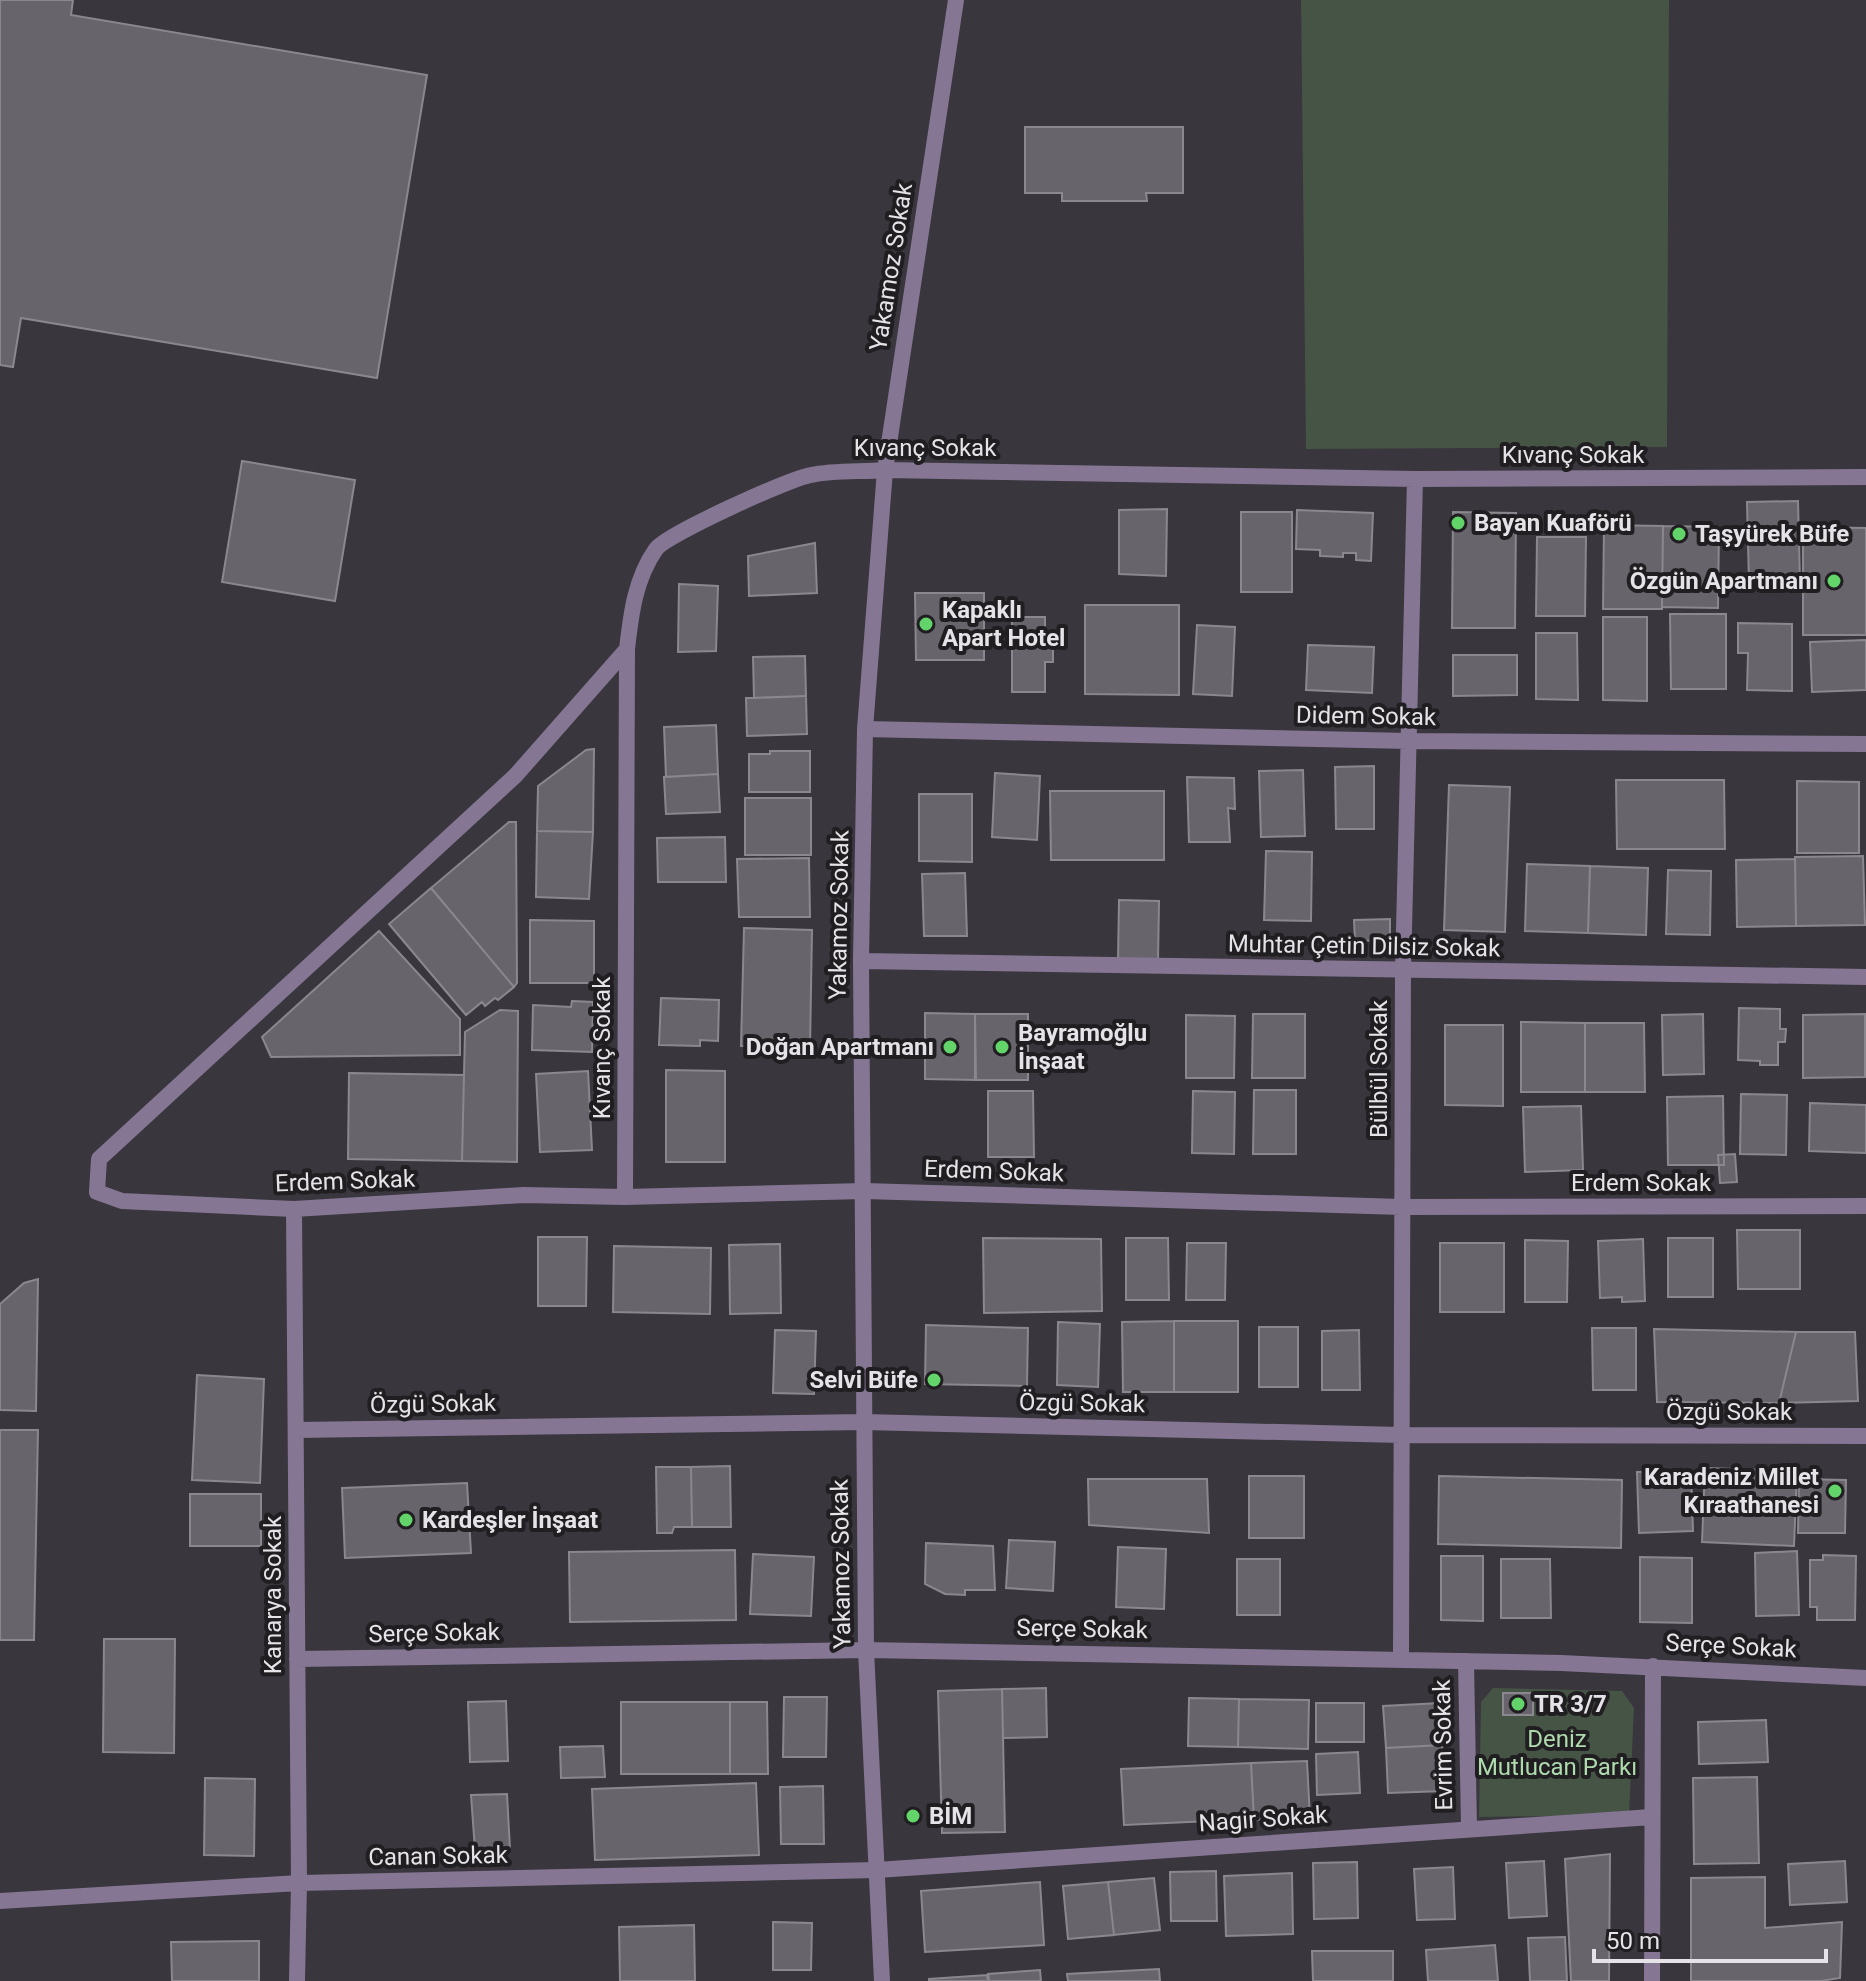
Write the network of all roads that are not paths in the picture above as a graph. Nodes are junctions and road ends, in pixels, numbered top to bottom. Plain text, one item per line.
1 (956, 0) edge
2 (885, 470) junction
3 (1866, 477) edge
4 (1415, 479) junction
5 (627, 649) junction
6 (865, 729) junction
7 (1409, 741) junction
8 (1866, 744) edge
9 (861, 961) junction
10 (1403, 971) junction
11 (1866, 977) edge
12 (864, 1191) junction
13 (625, 1197) junction
14 (1866, 1206) edge
15 (1402, 1207) junction
16 (294, 1209) junction
17 (863, 1422) junction
18 (296, 1430) junction
19 (1401, 1435) junction
20 (1866, 1436) edge
21 (866, 1650) junction
22 (297, 1659) junction
23 (1401, 1659) junction
24 (1466, 1661) junction
25 (1653, 1666) junction
26 (1866, 1678) edge
27 (1652, 1817) junction
28 (1469, 1828) junction
29 (877, 1870) junction
30 (299, 1883) junction
31 (0, 1901) edge
32 (297, 1981) edge
33 (882, 1981) edge
34 (1652, 1981) edge

1 - 2 street, Yakamoz Sokak
2 - 4 street, Kıvanç Sokak
2 - 5 street, Kıvanç Sokak
2 - 6 street, Yakamoz Sokak
3 - 4 street, Kıvanç Sokak
4 - 7 street, Bülbül Sokak
5 - 13 street, Kıvanç Sokak
5 - 16 street, Erdem Sokak
6 - 7 street, Didem Sokak
6 - 9 street, Yakamoz Sokak
7 - 8 street, Didem Sokak
7 - 10 street, Bülbül Sokak
9 - 10 street, Muhtar Çetin Dilsiz Sokak
9 - 12 street, Yakamoz Sokak
10 - 11 street, Muhtar Çetin Dilsiz Sokak
10 - 15 street, Bülbül Sokak
12 - 13 street, Erdem Sokak
12 - 15 street, Erdem Sokak
12 - 17 street, Yakamoz Sokak
13 - 16 street, Erdem Sokak
14 - 15 street, Erdem Sokak
15 - 19 street, Bülbül Sokak
16 - 18 street, Kanarya Sokak
17 - 18 street, Özgü Sokak
17 - 19 street, Özgü Sokak
17 - 21 street, Yakamoz Sokak
18 - 22 street, Kanarya Sokak
19 - 20 street, Özgü Sokak
19 - 23 street, Bülbül Sokak
21 - 22 street, Serçe Sokak
21 - 23 street, Serçe Sokak
21 - 29 street, Yakamoz Sokak
22 - 30 street, Kanarya Sokak
23 - 24 street, Serçe Sokak
24 - 25 street, Serçe Sokak
24 - 28 street, Evrim Sokak
25 - 26 street, Serçe Sokak
25 - 27 street
27 - 28 street, Nagir Sokak
27 - 34 street
28 - 29 street, Nagir Sokak
29 - 30 street, Canan Sokak
29 - 33 street, Yakamoz Sokak
30 - 31 street, Canan Sokak
30 - 32 street, Kanarya Sokak

